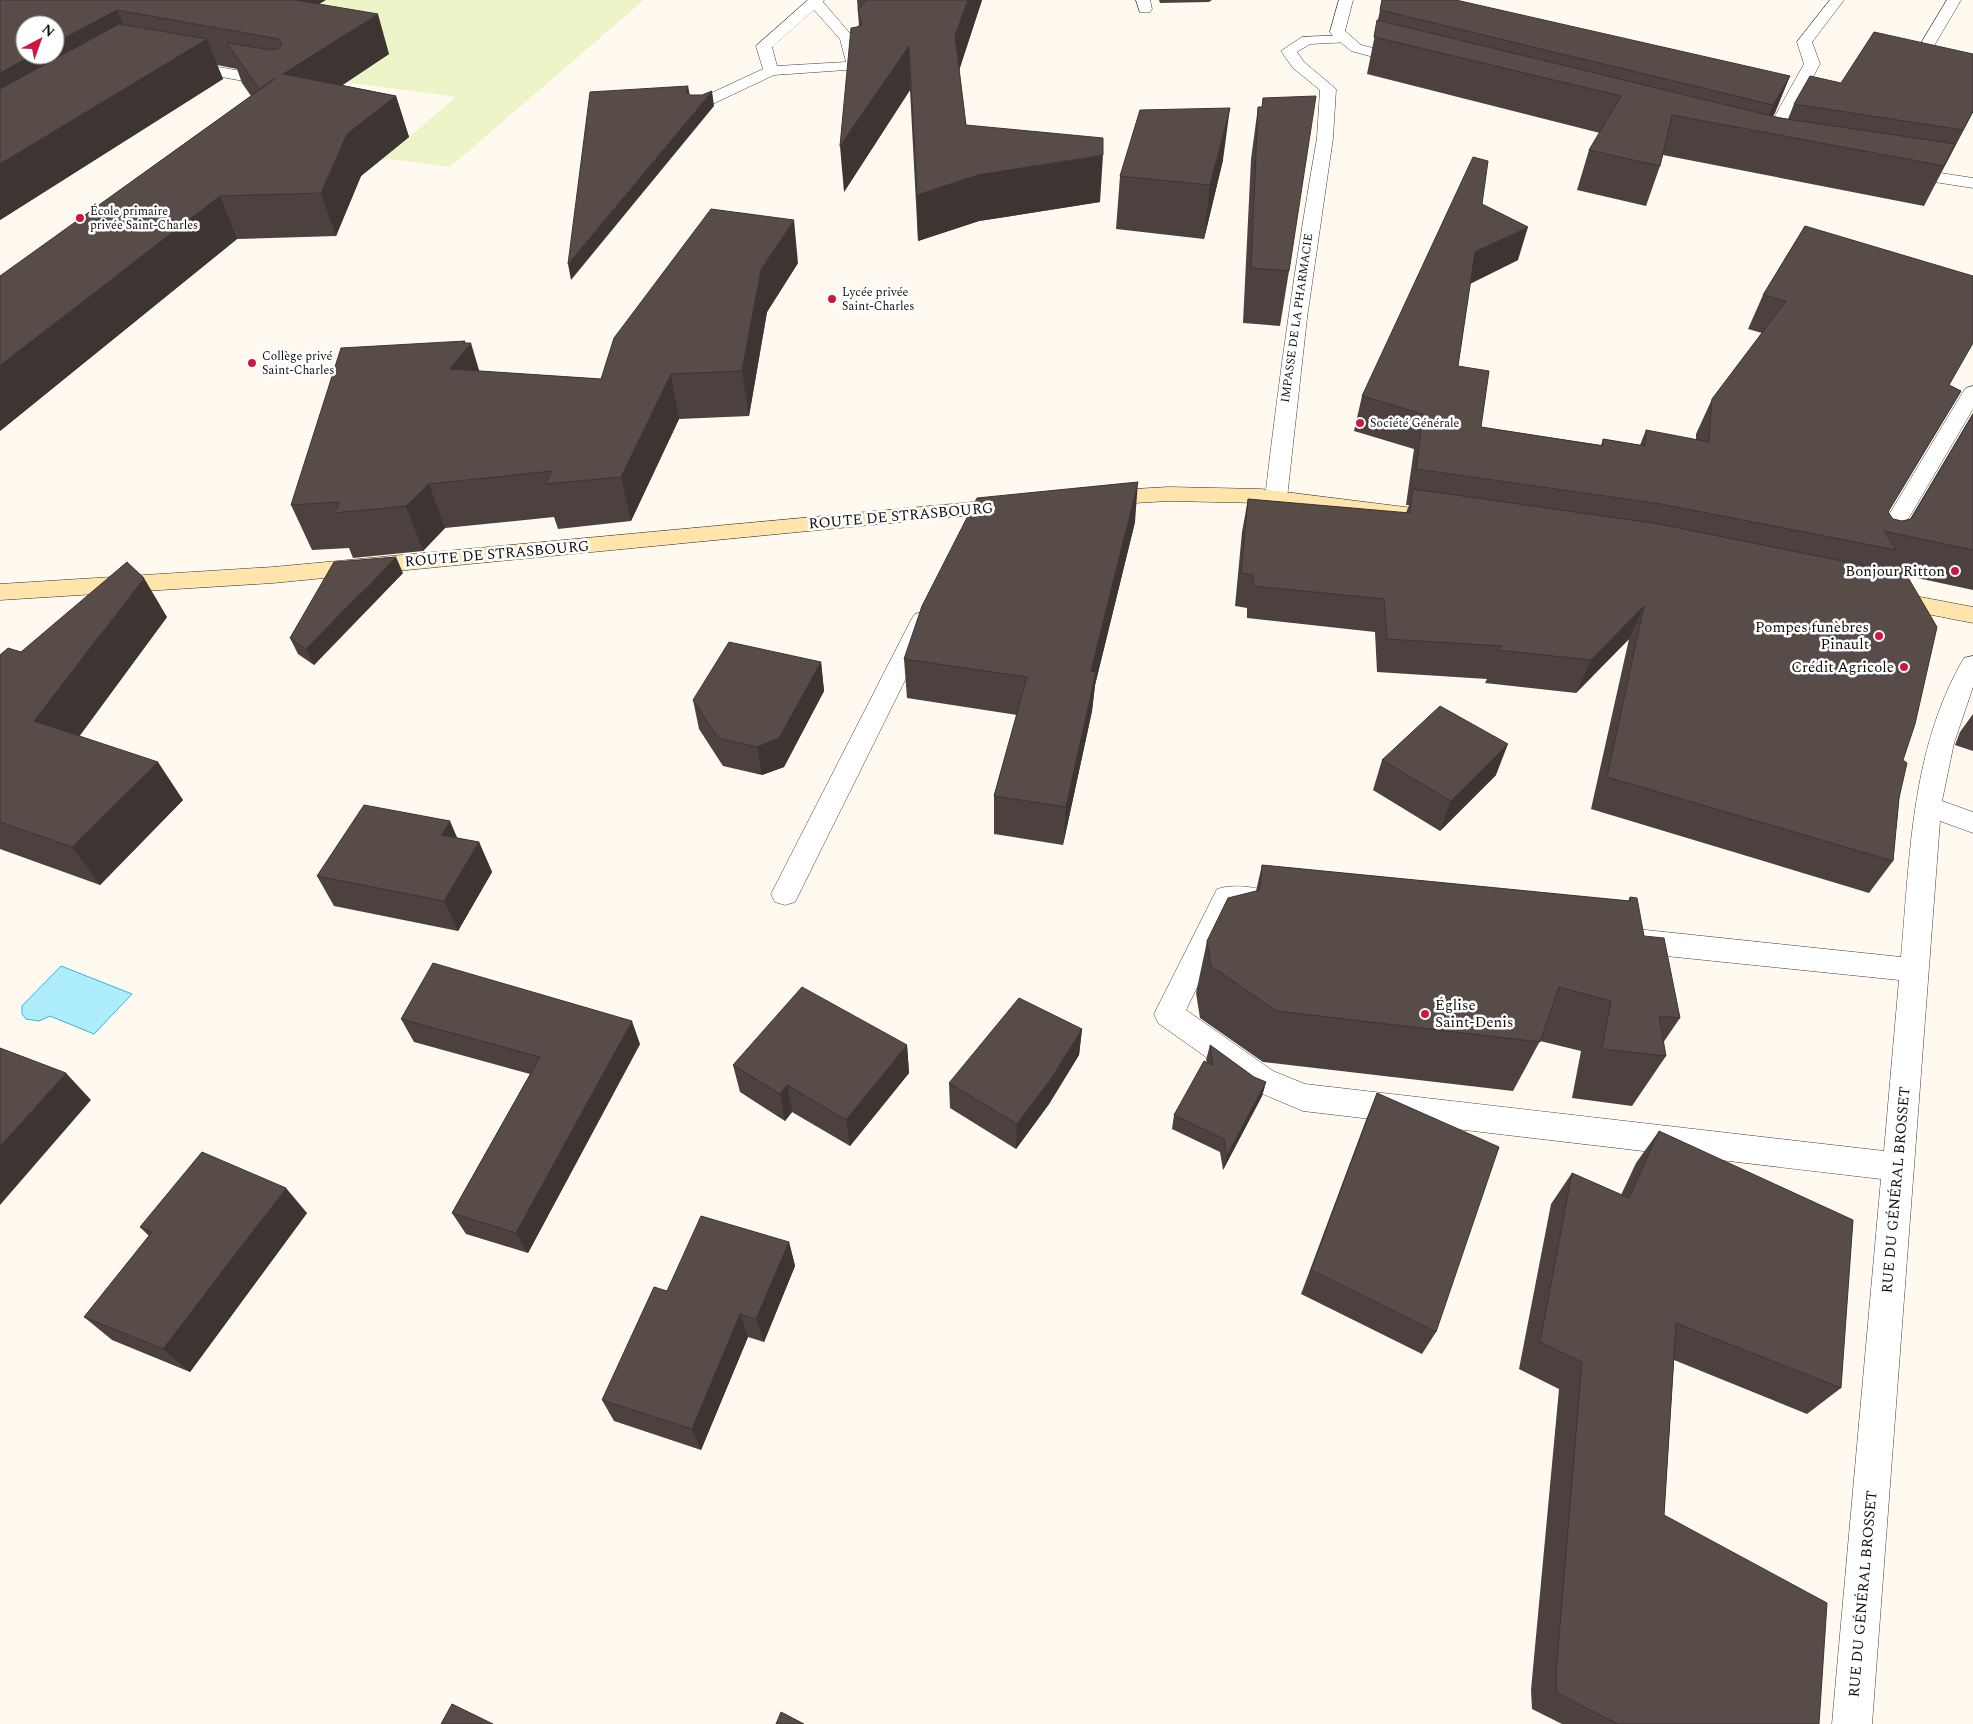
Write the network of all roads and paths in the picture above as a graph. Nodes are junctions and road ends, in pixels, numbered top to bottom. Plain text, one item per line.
1 (1346, 0) edge
2 (1837, 0) edge
3 (1954, 0) edge
4 (816, 1) edge
5 (1345, 39) junction
6 (1919, 60) edge
7 (173, 64) edge
8 (1423, 65) edge
9 (771, 71) junction
10 (287, 84) edge
11 (698, 105) edge
12 (1745, 146) edge
13 (1764, 150) junction
14 (1783, 153) edge
15 (1888, 170) edge
16 (1973, 183) edge
17 (1973, 392) edge
18 (1276, 498) junction
19 (1083, 499) edge
20 (1026, 504) edge
21 (978, 509) junction
22 (1431, 517) edge
23 (965, 535) edge
24 (1880, 548) edge
25 (0, 592) edge
26 (1865, 594) edge
27 (934, 596) edge
28 (1973, 615) edge
29 (1973, 664) edge
30 (1928, 806) junction
31 (1973, 823) edge
32 (786, 894) dead end
33 (1296, 904) edge
34 (1600, 937) edge
35 (1914, 970) junction
36 (1898, 1167) junction
37 (1852, 1724) edge

1 - 5 street
2 - 13 street
3 - 6 street
4 - 9 street
4 - 9 street
5 - 8 street
5 - 18 street, IMPASSE DE LA PHARMACIE
7 - 10 street
9 - 11 street
12 - 13 street
13 - 14 street
15 - 16 street
17 - 24 street
18 - 19 main road
18 - 22 main road
20 - 21 main road, ROUTE DE STRASBOURG
21 - 23 street
21 - 25 main road, ROUTE DE STRASBOURG
26 - 28 main road
27 - 32 street
29 - 30 street, RUE DU GÉNÉRAL BROSSET
30 - 31 street
30 - 35 street, RUE DU GÉNÉRAL BROSSET
33 - 36 street
34 - 35 street
35 - 36 street, RUE DU GÉNÉRAL BROSSET
36 - 37 street, RUE DU GÉNÉRAL BROSSET

